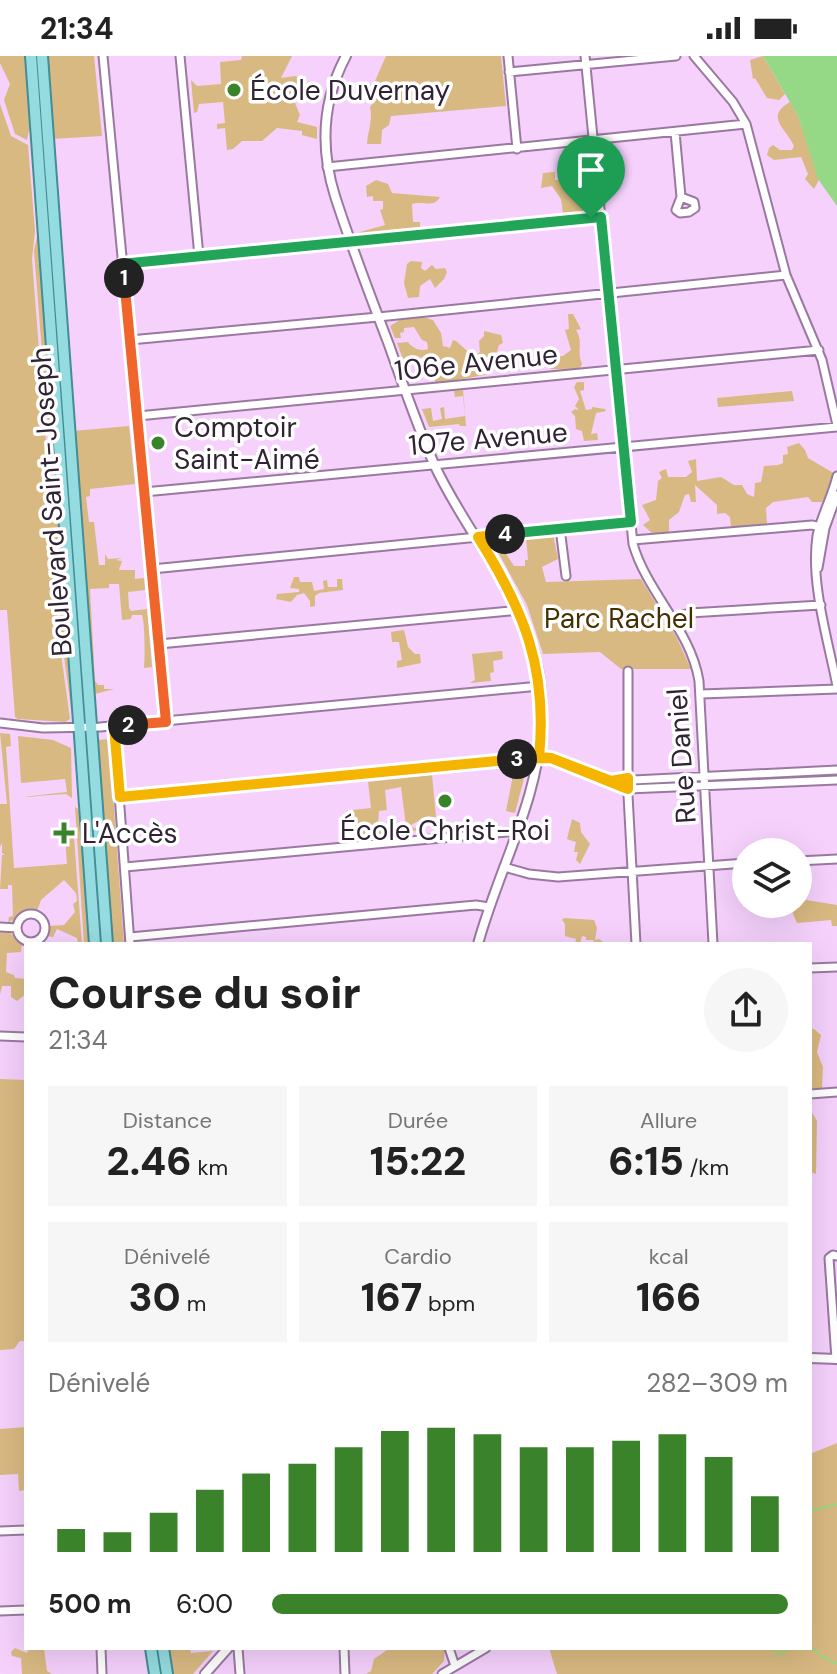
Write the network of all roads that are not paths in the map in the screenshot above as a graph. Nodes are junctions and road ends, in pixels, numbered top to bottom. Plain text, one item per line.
1 (31, 56) edge
2 (42, 56) edge
3 (103, 56) edge
4 (180, 56) edge
5 (346, 56) edge
6 (508, 56) edge
7 (676, 56) edge
8 (694, 56) edge
9 (585, 60) edge
10 (509, 72) junction
11 (746, 124) junction
12 (675, 132) junction
13 (593, 141) junction
14 (517, 149) junction
15 (327, 167) junction
16 (681, 197) dead end
17 (601, 217) junction
18 (351, 242) junction
19 (199, 256) junction
20 (123, 264) junction
21 (786, 275) junction
22 (608, 294) junction
23 (378, 317) junction
24 (130, 340) junction
25 (819, 350) junction
26 (615, 371) junction
27 (406, 391) junction
28 (138, 416) junction
29 (837, 426) edge
30 (623, 447) junction
31 (435, 465) junction
32 (837, 476) edge
33 (144, 492) junction
34 (837, 495) edge
35 (631, 522) junction
36 (822, 527) junction
37 (560, 528) junction
38 (478, 537) junction
39 (633, 540) junction
40 (152, 569) junction
41 (566, 576) dead end
42 (821, 605) junction
43 (520, 610) junction
44 (671, 618) junction
45 (159, 644) junction
46 (628, 671) dead end
47 (540, 686) junction
48 (837, 687) edge
49 (701, 694) junction
50 (166, 722) junction
51 (0, 723) edge
52 (114, 726) junction
53 (85, 728) junction
54 (539, 757) junction
55 (837, 770) edge
56 (705, 775) junction
57 (628, 778) junction
58 (837, 780) edge
59 (611, 781) junction
60 (706, 786) junction
61 (628, 789) junction
62 (120, 797) junction
63 (519, 831) junction
64 (837, 859) edge
65 (812, 860) edge
66 (732, 864) edge
67 (710, 865) junction
68 (125, 867) junction
69 (504, 867) junction
70 (632, 871) junction
71 (489, 907) junction
72 (0, 927) edge
73 (17, 928) dead end
74 (130, 941) edge
75 (95, 942) edge
76 (107, 942) edge
77 (479, 942) edge
78 (636, 942) edge
79 (713, 942) edge
80 (837, 967) edge
81 (812, 968) edge
82 (0, 1036) edge
83 (24, 1037) edge
84 (837, 1092) edge
85 (812, 1094) edge
86 (837, 1256) edge
87 (812, 1358) edge
88 (836, 1359) edge
89 (24, 1530) edge
90 (0, 1531) edge
91 (24, 1610) edge
92 (0, 1611) edge
93 (101, 1650) edge
94 (151, 1650) edge
95 (163, 1650) edge
96 (226, 1650) edge
97 (238, 1650) edge
98 (344, 1650) edge
99 (449, 1650) edge
100 (483, 1650) edge
101 (455, 1666) junction
102 (102, 1674) edge
103 (155, 1674) edge
104 (167, 1674) edge
105 (205, 1674) edge
106 (240, 1674) edge
107 (345, 1674) edge
108 (442, 1674) edge

1 - 53 main road, Boulevard Saint-Joseph
2 - 53 main road, Boulevard Saint-Joseph
3 - 20 street
4 - 19 street
5 - 15 street
6 - 10 street
7 - 9 street
8 - 11 street
9 - 10 street
9 - 13 street, Rue Daniel
10 - 14 street
11 - 12 street
11 - 21 street
12 - 13 street
12 - 16 street
13 - 14 street
13 - 17 street, Rue Daniel
14 - 15 street
15 - 18 street
17 - 18 street
17 - 22 street, Rue Daniel
18 - 19 street
18 - 23 street
19 - 20 street
20 - 24 street
21 - 22 street
21 - 25 street
22 - 23 street
22 - 26 street, Rue Daniel
23 - 24 street
23 - 27 street
24 - 28 street
25 - 26 street, 106e Avenue
25 - 29 street
26 - 27 street, 106e Avenue
26 - 30 street, Rue Daniel
27 - 28 street, 106e Avenue
27 - 31 street
28 - 33 street
29 - 30 street, 107e Avenue
30 - 31 street, 107e Avenue
30 - 35 street, Rue Daniel
31 - 33 street, 107e Avenue
31 - 38 street
32 - 36 street
33 - 40 street
34 - 36 street
35 - 37 street
35 - 39 street, Rue Daniel
36 - 39 street
36 - 42 street
37 - 38 street
37 - 41 street
38 - 40 street
38 - 43 street
39 - 44 street, Rue Daniel
40 - 45 street
42 - 44 street
42 - 48 street
43 - 45 street
43 - 47 street
44 - 49 street, Rue Daniel
45 - 50 street
46 - 57 street
47 - 50 street
47 - 54 street
48 - 49 street
49 - 56 street, Rue Daniel
50 - 52 street
51 - 53 street
52 - 53 street
52 - 62 street
53 - 75 main road, Boulevard Saint-Joseph
53 - 76 main road, Boulevard Saint-Joseph
54 - 59 street
54 - 62 street
54 - 63 street
55 - 56 street
56 - 57 street
56 - 60 street, Rue Daniel
57 - 59 street
57 - 61 street
58 - 60 street
59 - 61 street
60 - 61 street
60 - 67 street, Rue Daniel
61 - 70 street
62 - 68 street
63 - 68 street
63 - 69 street
64 - 65 street
66 - 67 street
67 - 70 street
67 - 79 street, Rue Daniel
68 - 74 street
69 - 70 street
69 - 71 street
70 - 78 street
71 - 74 street
71 - 77 street
72 - 73 street
80 - 81 street
82 - 83 street
84 - 85 street
86 - 88 street
87 - 88 street
89 - 90 street
91 - 92 street
93 - 102 street
94 - 103 main road
95 - 104 main road
96 - 105 street
97 - 106 street
98 - 107 street
99 - 101 street
100 - 101 street
101 - 108 street

